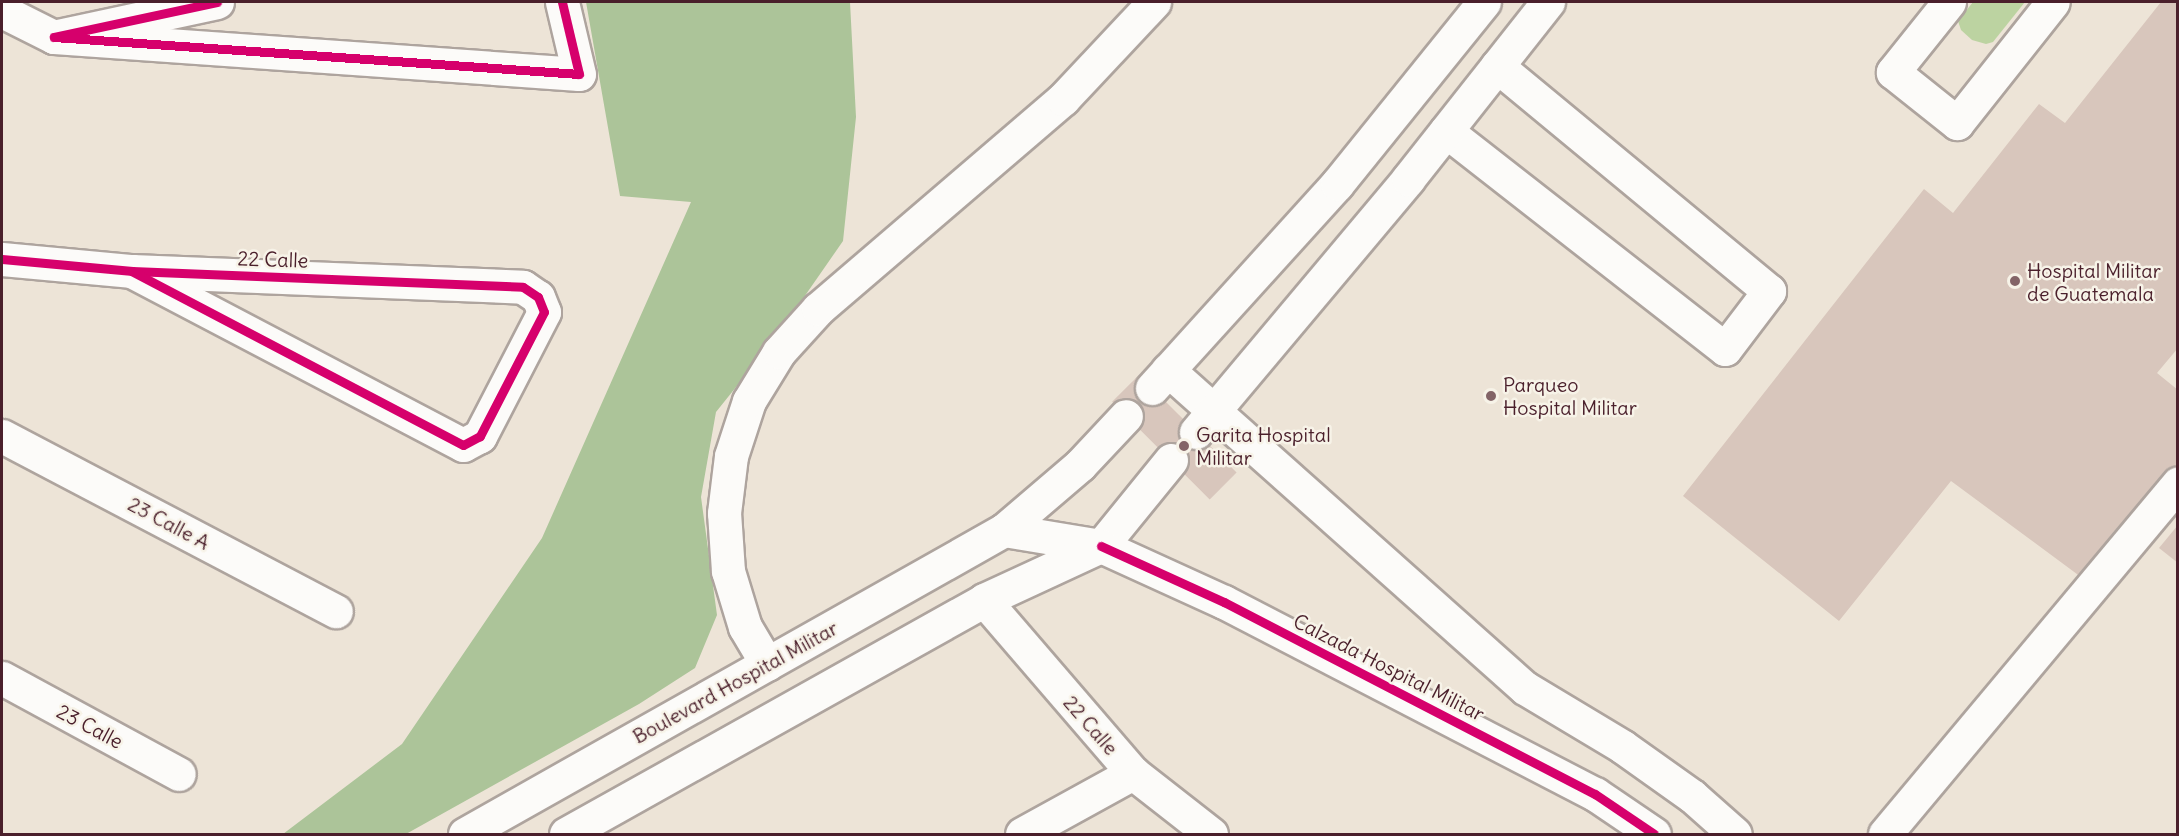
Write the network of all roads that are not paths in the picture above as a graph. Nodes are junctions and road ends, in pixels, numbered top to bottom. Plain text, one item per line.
1 (217, 2) edge
2 (562, 2) edge
3 (1154, 2) edge
4 (1484, 2) edge
5 (1548, 2) edge
6 (1949, 2) edge
7 (2053, 2) edge
8 (2, 11) edge
9 (54, 37) junction
10 (1497, 66) junction
11 (1446, 131) junction
12 (2, 258) edge
13 (132, 271) junction
14 (1126, 416) dead end
15 (1206, 422) junction
16 (2, 436) edge
17 (1171, 460) dead end
18 (2178, 483) edge
19 (1004, 530) junction
20 (1101, 546) junction
21 (984, 600) junction
22 (336, 611) dead end
23 (767, 664) junction
24 (2, 678) edge
25 (1133, 773) junction
26 (179, 774) dead end
27 (465, 834) edge
28 (566, 834) edge
29 (1022, 834) edge
30 (1211, 834) edge
31 (1654, 834) edge
32 (1735, 834) edge
33 (1885, 834) edge

1 - 9 street
2 - 9 street
3 - 23 street
4 - 15 street
5 - 10 street
6 - 7 street
8 - 9 street
10 - 11 street
10 - 11 street
11 - 15 street
12 - 13 street, 22 Calle
13 - 13 street, 22 Calle
14 - 19 street, Boulevard Hospital Militar
15 - 32 street
16 - 22 street, 23 Calle A
17 - 20 street
18 - 33 street
19 - 20 street, Calzada Hospital Militar
19 - 23 street, Boulevard Hospital Militar
20 - 21 street
20 - 31 street, Calzada Hospital Militar
21 - 25 street, 22 Calle
21 - 28 street
23 - 27 street, Boulevard Hospital Militar
24 - 26 street, 23 Calle
25 - 29 street
25 - 30 street, 22 Calle

